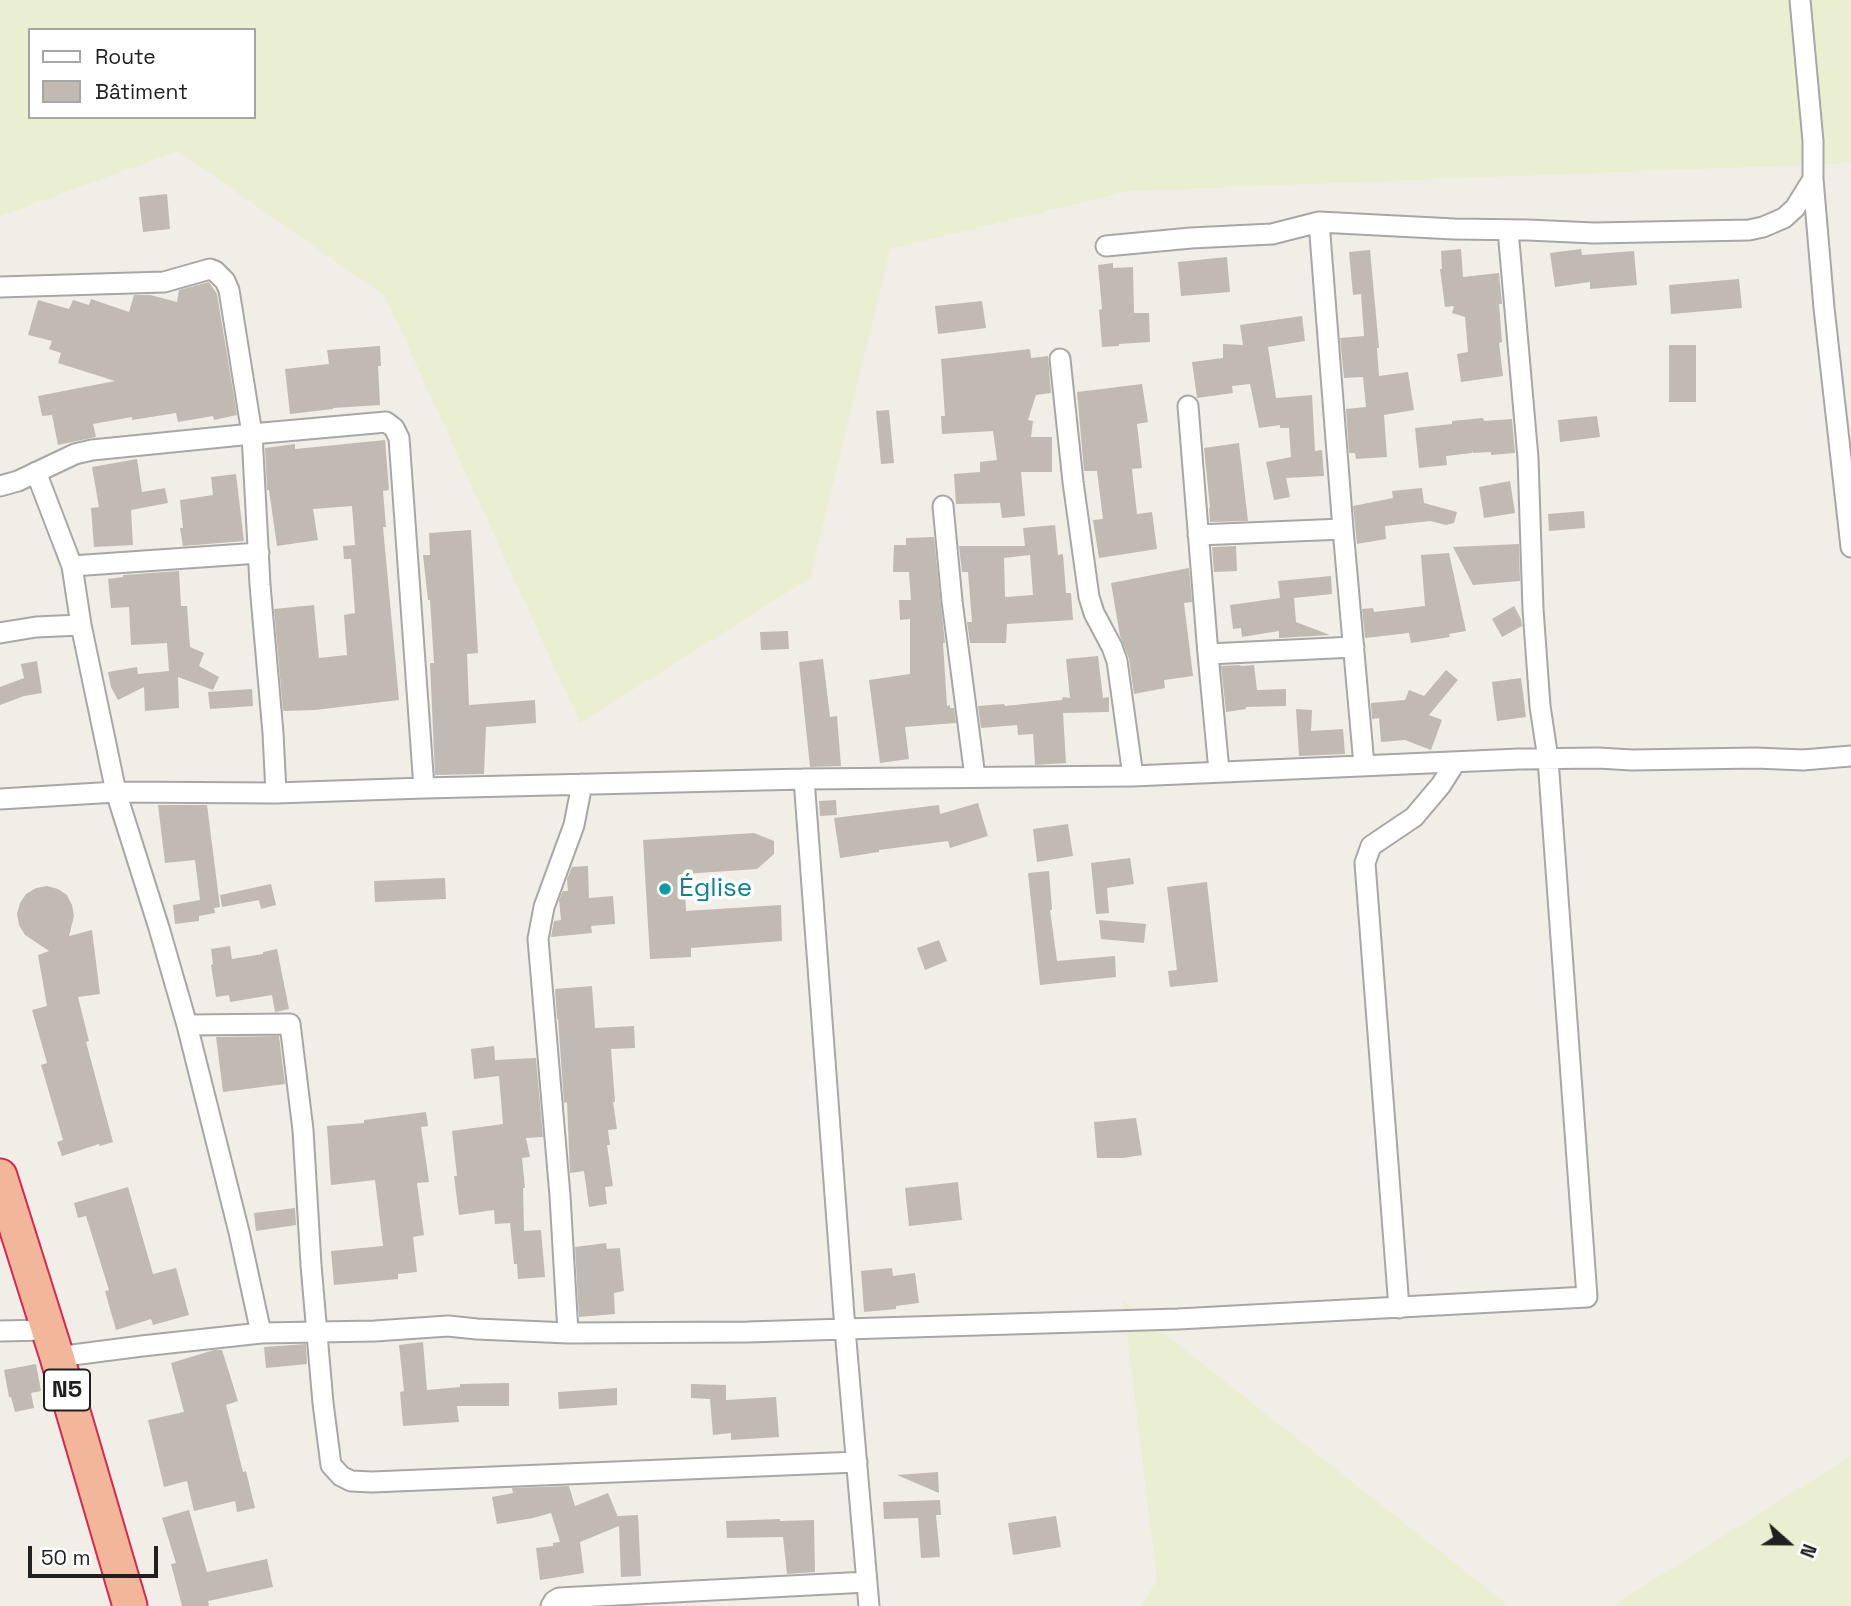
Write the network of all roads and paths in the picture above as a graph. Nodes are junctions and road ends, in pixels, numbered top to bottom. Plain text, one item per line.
1 (1800, 0) edge
2 (1813, 179) junction
3 (1319, 222) junction
4 (1508, 230) junction
5 (1106, 246) dead end
6 (0, 287) edge
7 (1060, 359) dead end
8 (1188, 406) dead end
9 (252, 434) junction
10 (36, 472) junction
11 (0, 486) edge
12 (943, 506) dead end
13 (1343, 529) junction
14 (1198, 535) junction
15 (1851, 547) edge
16 (259, 553) junction
17 (72, 565) junction
18 (81, 625) junction
19 (0, 633) edge
20 (1353, 647) junction
21 (1208, 654) junction
22 (1851, 756) edge
23 (1548, 759) junction
24 (1455, 763) junction
25 (1364, 765) junction
26 (1219, 771) junction
27 (1133, 776) junction
28 (975, 777) junction
29 (804, 779) junction
30 (582, 784) junction
31 (424, 788) junction
32 (116, 792) junction
33 (276, 793) junction
34 (0, 799) edge
35 (187, 1025) junction
36 (0, 1176) edge
37 (1399, 1308) junction
38 (845, 1329) junction
39 (0, 1331) edge
40 (318, 1332) junction
41 (261, 1333) junction
42 (568, 1333) junction
43 (52, 1344) junction
44 (858, 1462) junction
45 (867, 1582) junction
46 (130, 1606) edge
47 (551, 1606) edge
48 (869, 1606) edge

1 - 2 street
2 - 4 street
2 - 15 street
3 - 4 street
3 - 5 street
3 - 13 street
4 - 23 street
6 - 9 street
7 - 27 street
8 - 14 street
9 - 10 street
9 - 16 street
9 - 31 street
10 - 11 street
10 - 17 street
12 - 28 street
13 - 14 street
13 - 20 street
14 - 21 street
16 - 17 street
16 - 33 street
17 - 18 street
18 - 19 street
18 - 32 street
20 - 21 street
20 - 25 street
21 - 26 street
22 - 23 street
23 - 24 street
23 - 37 street
24 - 25 street
24 - 37 street
25 - 26 street
26 - 27 street
27 - 28 street
28 - 29 street
29 - 30 street
29 - 38 street
30 - 31 street
30 - 42 street
31 - 33 street
32 - 33 street
32 - 34 street
32 - 35 street
35 - 40 street
35 - 41 street
36 - 43 highway, N5
37 - 38 street
38 - 42 street
38 - 44 street
39 - 43 street
40 - 41 street
40 - 42 street
40 - 44 street
41 - 43 street
43 - 46 highway, N5
44 - 45 street
45 - 47 street
45 - 48 street

